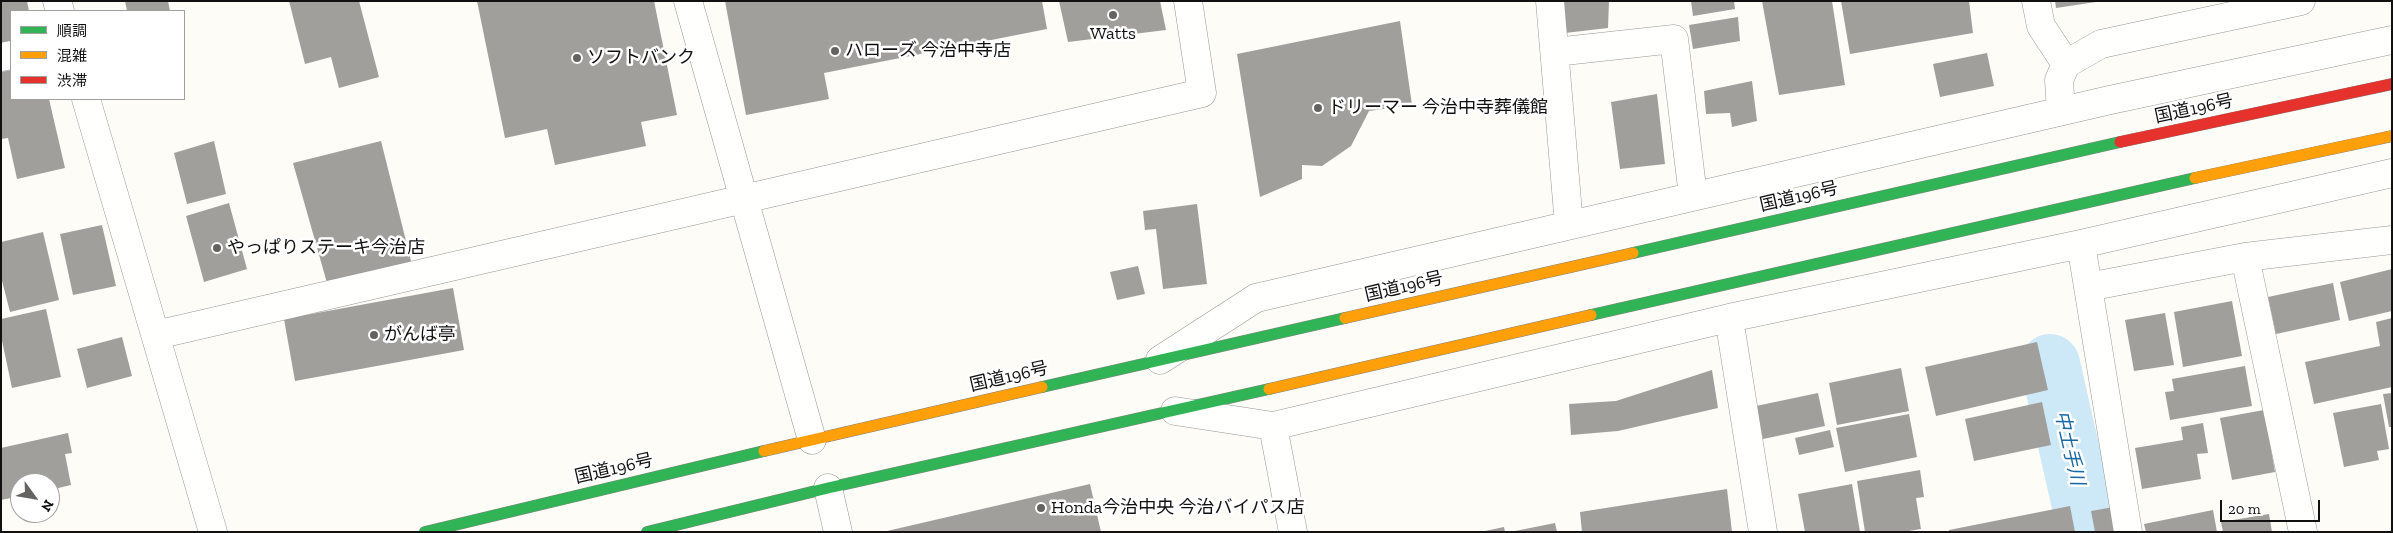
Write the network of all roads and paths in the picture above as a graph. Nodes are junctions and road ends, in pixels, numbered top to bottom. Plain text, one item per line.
1 (688, 1) edge
2 (1188, 1) edge
3 (1550, 1) edge
4 (2036, 1) edge
5 (2301, 1) edge
6 (2392, 40) edge
7 (1555, 52) junction
8 (2066, 64) junction
9 (2392, 84) edge
10 (86, 100) edge
11 (2061, 111) junction
12 (2392, 136) edge
13 (2392, 174) edge
14 (1693, 196) junction
15 (744, 199) junction
16 (1569, 225) junction
17 (2392, 240) edge
18 (2080, 244) junction
19 (2245, 257) junction
20 (2088, 287) junction
21 (1729, 318) junction
22 (156, 335) junction
23 (1158, 361) junction
24 (1176, 411) junction
25 (1273, 426) junction
26 (812, 440) junction
27 (828, 488) junction
28 (213, 532) edge
29 (425, 532) edge
30 (647, 532) edge
31 (838, 532) edge
32 (1292, 532) edge
33 (1763, 532) edge
34 (2128, 532) edge
35 (2303, 532) edge

1 - 15 street
2 - 15 street
3 - 7 street
4 - 8 street
5 - 8 street
6 - 11 street
7 - 14 street
7 - 16 street
8 - 11 street
9 - 23 highway, 国道196号
10 - 22 street
11 - 14 street
12 - 24 highway
13 - 18 street
14 - 16 street
15 - 22 street
15 - 26 street
16 - 23 street
17 - 19 street
18 - 20 street
18 - 21 street
19 - 20 street
19 - 35 street
20 - 34 street
21 - 25 street
21 - 33 street
22 - 28 street
23 - 26 highway, 国道196号
24 - 25 street
24 - 27 highway
25 - 32 street
26 - 29 highway, 国道196号
27 - 30 highway
27 - 31 street

